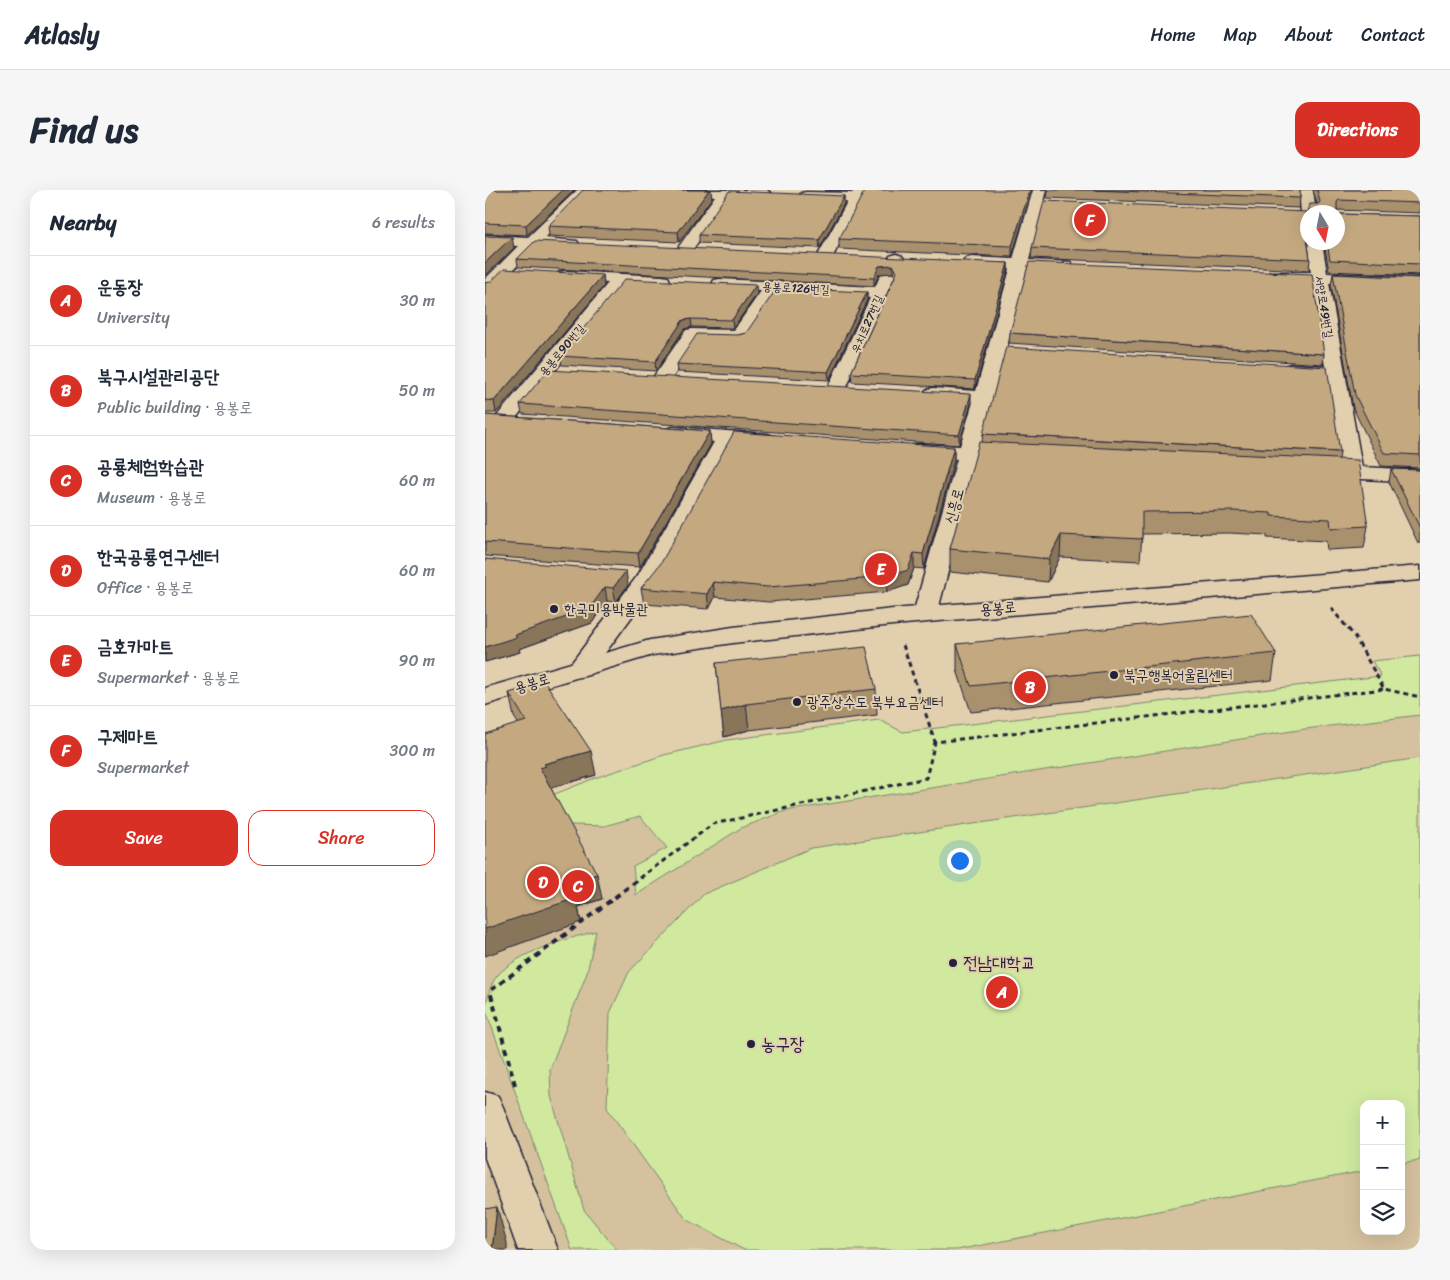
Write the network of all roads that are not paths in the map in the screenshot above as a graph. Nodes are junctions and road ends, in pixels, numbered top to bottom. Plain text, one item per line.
1 (585, 190) edge
2 (686, 190) edge
3 (1305, 190) edge
4 (725, 192) junction
5 (859, 194) edge
6 (1044, 200) edge
7 (1305, 205) edge
8 (485, 240) edge
9 (532, 242) junction
10 (590, 245) edge
11 (667, 248) edge
12 (685, 249) junction
13 (703, 250) edge
14 (1315, 250) edge
15 (807, 254) edge
16 (826, 255) junction
17 (843, 256) edge
18 (915, 260) edge
19 (953, 261) edge
20 (1020, 264) junction
21 (1080, 267) edge
22 (501, 273) junction
23 (519, 274) edge
24 (547, 275) edge
25 (1260, 275) edge
26 (1319, 278) junction
27 (621, 279) junction
28 (677, 282) edge
29 (1420, 282) edge
30 (706, 284) edge
31 (772, 287) junction
32 (485, 288) edge
33 (881, 293) junction
34 (1276, 368) edge
35 (543, 372) junction
36 (1334, 372) junction
37 (563, 373) edge
38 (642, 378) edge
39 (662, 379) junction
40 (681, 380) edge
41 (818, 388) edge
42 (837, 389) junction
43 (857, 390) edge
44 (916, 393) edge
45 (984, 397) junction
46 (504, 421) edge
47 (649, 432) edge
48 (727, 437) junction
49 (785, 441) edge
50 (901, 449) edge
51 (968, 454) junction
52 (1027, 457) edge
53 (1303, 470) edge
54 (1351, 472) junction
55 (1420, 476) edge
56 (1420, 572) edge
57 (620, 574) edge
58 (649, 577) junction
59 (925, 614) junction
60 (580, 669) junction
61 (485, 697) edge
62 (485, 1106) edge
63 (538, 1250) edge

1 - 9 main road
2 - 4 main road
3 - 7 main road
4 - 5 main road
4 - 12 main road
5 - 16 main road
6 - 20 main road, 신흥로
8 - 9 main road
9 - 10 main road
9 - 22 main road
11 - 12 main road
12 - 13 main road
14 - 26 main road, 서양로49번길
15 - 16 main road
16 - 17 main road
18 - 33 main road, 우치로27번길
19 - 20 main road
20 - 21 main road
20 - 45 main road, 신흥로
22 - 23 main road
22 - 32 main road
24 - 27 main road
25 - 26 main road
26 - 29 main road
26 - 36 main road, 서양로49번길
27 - 28 main road
27 - 35 main road, 용봉로90번길
30 - 31 main road, 용봉로126번길
31 - 33 main road, 용봉로126번길
31 - 39 main road
33 - 42 main road, 우치로27번길
34 - 36 main road
35 - 37 main road
35 - 46 main road, 용봉로90번길
36 - 54 main road, 서양로49번길
38 - 39 main road
39 - 40 main road
41 - 42 main road
42 - 43 main road
44 - 45 main road
45 - 51 main road, 신흥로
47 - 48 main road
48 - 49 main road
48 - 58 main road
50 - 51 main road
51 - 52 main road
51 - 59 main road, 신흥로
53 - 54 main road
54 - 55 main road
56 - 59 main road, 용봉로
57 - 58 main road
58 - 60 main road
59 - 60 main road, 용봉로
60 - 61 main road, 용봉로
62 - 63 main road

